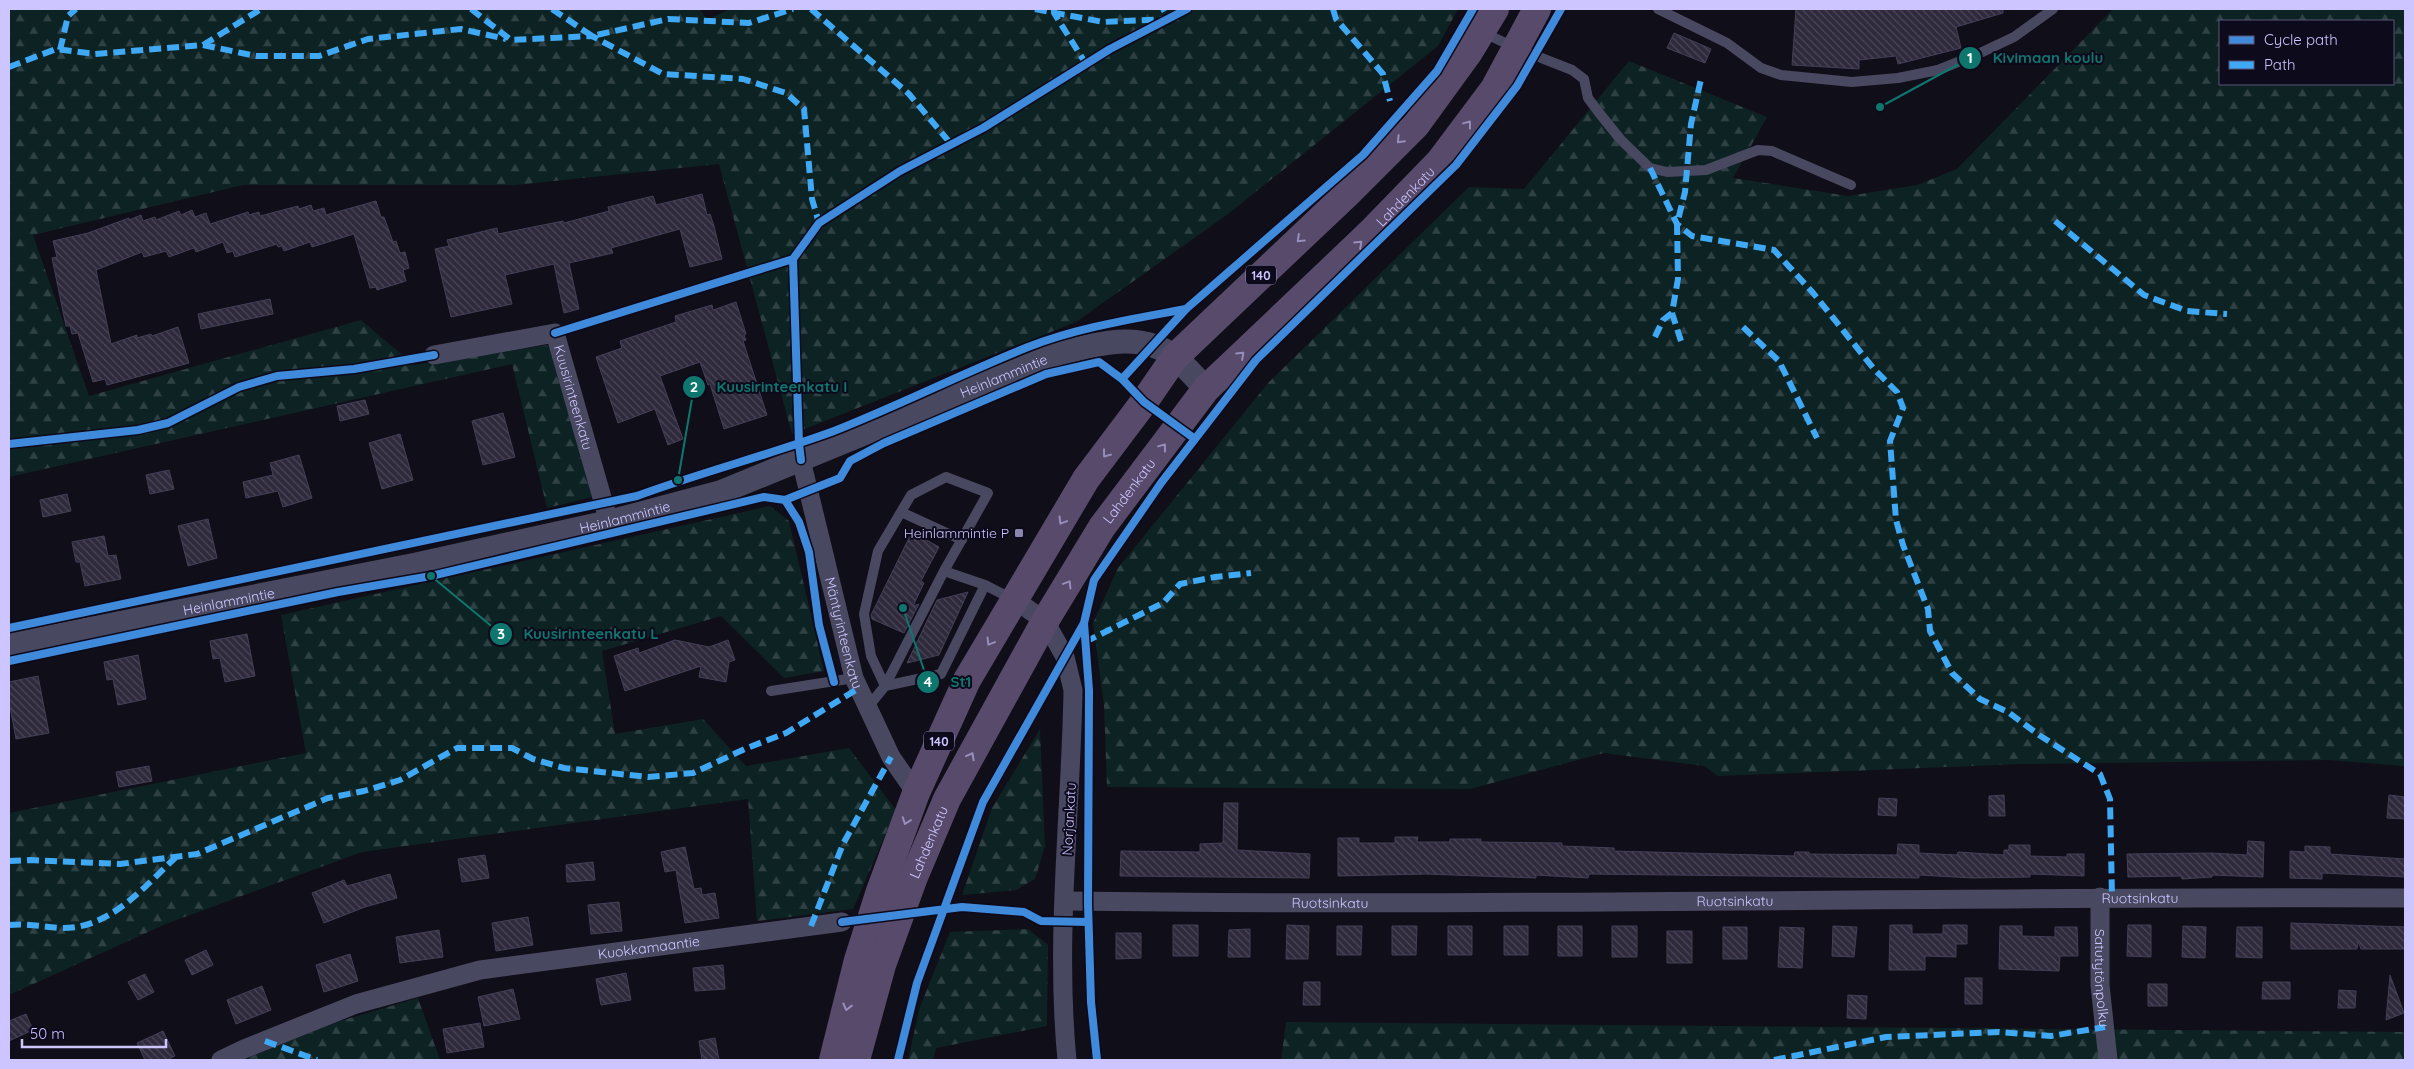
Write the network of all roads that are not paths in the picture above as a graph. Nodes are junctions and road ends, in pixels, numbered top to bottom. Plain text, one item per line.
1 (1537, 9) edge
2 (1658, 9) edge
3 (2054, 9) edge
4 (1489, 20) edge
5 (1516, 48) junction
6 (1851, 185) dead end
7 (434, 355) dead end
8 (1175, 357) junction
9 (1206, 388) junction
10 (801, 460) junction
11 (901, 512) junction
12 (609, 522) junction
13 (962, 540) junction
14 (944, 571) junction
15 (985, 585) junction
16 (1015, 600) junction
17 (1045, 621) junction
18 (9, 645) edge
19 (854, 678) junction
20 (885, 686) junction
21 (771, 691) dead end
22 (868, 707) junction
23 (916, 793) junction
24 (2100, 897) junction
25 (2405, 898) edge
26 (1065, 901) junction
27 (842, 922) dead end
28 (870, 962) junction
29 (221, 1060) edge
30 (833, 1060) edge
31 (856, 1060) edge
32 (1067, 1060) edge
33 (2108, 1060) edge

1 - 5 main road, Lahdenkatu / 140
2 - 3 lane
4 - 5 lane
4 -> 8 main road, Lahdenkatu / 140
5 - 6 lane
9 -> 5 main road, Lahdenkatu / 140
7 - 12 street, Kuusirinteenkatu
8 - 9 street, Heinlammintie
8 - 10 street, Heinlammintie
8 -> 16 main road, Lahdenkatu / 140
17 -> 9 main road, Lahdenkatu / 140
10 - 12 street, Heinlammintie
10 - 19 street, Mäntyrinteenkatu
11 - 13 lane
11 - 13 lane
11 - 20 lane
12 - 18 street, Heinlammintie
13 - 14 lane
14 - 15 lane
14 - 20 lane
15 - 16 lane
15 - 20 lane
16 - 17 street, Norjankatu
16 -> 23 main road, Lahdenkatu / 140
17 - 26 street, Norjankatu
28 -> 17 main road, Lahdenkatu / 140
19 - 21 lane
19 - 22 street, Mäntyrinteenkatu
20 - 22 lane
22 - 23 street, Mäntyrinteenkatu
23 -> 28 main road, Lahdenkatu / 140
24 - 25 street, Ruotsinkatu
24 - 26 street, Ruotsinkatu
24 - 33 street, Satutytönpolku
26 - 32 street, Norjankatu
27 - 29 street, Kuokkamaantie
28 -> 30 main road, Lahdenkatu / 140
28 - 31 main road, Lahdenkatu

